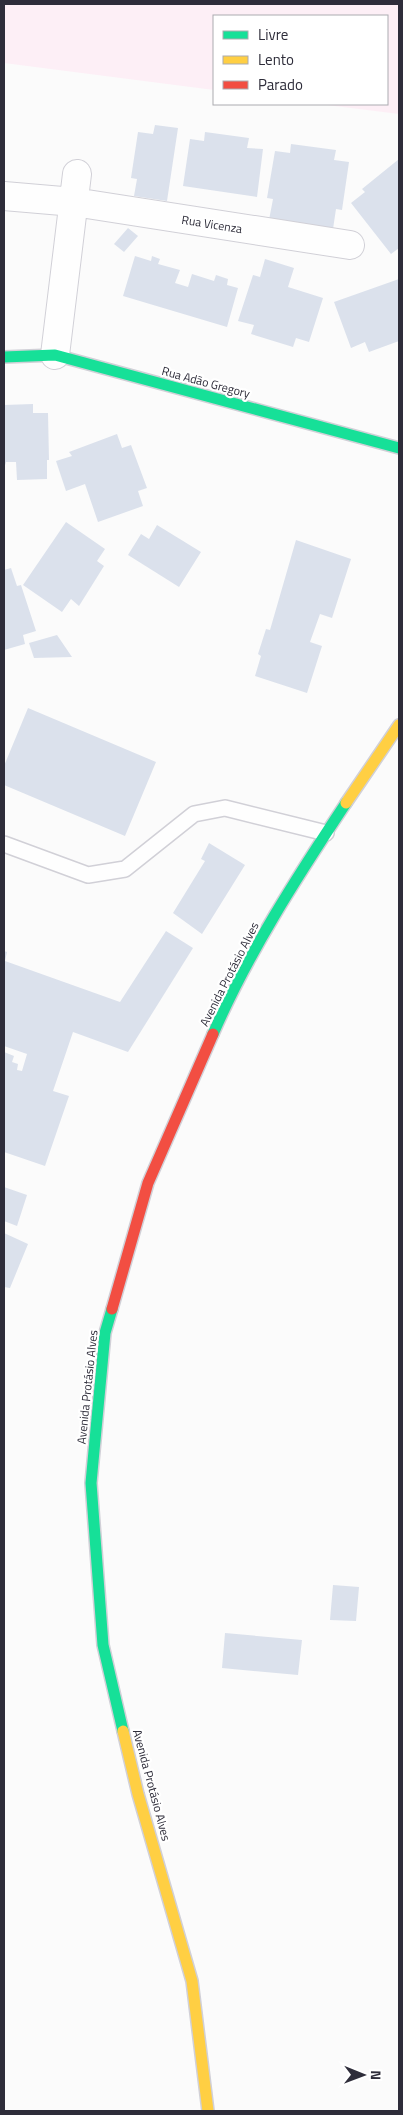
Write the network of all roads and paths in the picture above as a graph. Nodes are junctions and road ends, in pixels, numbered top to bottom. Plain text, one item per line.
1 (77, 174) dead end
2 (4, 196) edge
3 (74, 202) junction
4 (350, 245) dead end
5 (55, 355) junction
6 (4, 357) edge
7 (399, 448) edge
8 (399, 725) edge
9 (326, 833) junction
10 (4, 844) edge
11 (208, 2111) edge

1 - 3 street
2 - 3 street, Rua Vicenza
3 - 4 street, Rua Vicenza
3 - 5 street
5 - 6 main road, Rua Adão Gregory
5 - 7 main road, Rua Adão Gregory
8 - 9 main road, Avenida Protásio Alves
9 - 10 lane
9 - 11 main road, Avenida Protásio Alves

